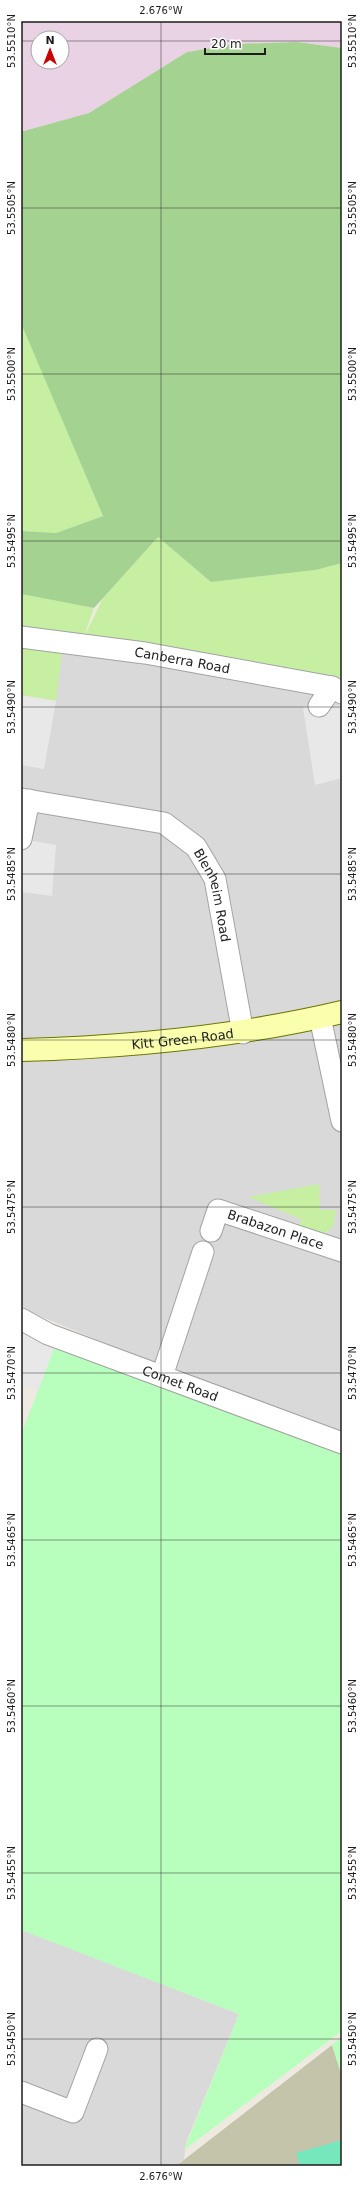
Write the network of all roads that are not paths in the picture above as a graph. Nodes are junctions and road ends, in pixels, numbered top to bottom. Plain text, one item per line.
1 (21, 638) edge
2 (337, 690) edge
3 (320, 706) dead end
4 (25, 800) edge
5 (21, 839) edge
6 (342, 1012) edge
7 (320, 1017) junction
8 (243, 1033) junction
9 (21, 1050) edge
10 (342, 1121) edge
11 (211, 1231) dead end
12 (341, 1245) edge
13 (204, 1252) dead end
14 (21, 1319) edge
15 (162, 1376) junction
16 (342, 1443) edge
17 (97, 2049) dead end
18 (21, 2092) edge

1 - 2 street, Canberra Road
2 - 3 street
4 - 5 street
4 - 8 street, Blenheim Road
6 - 7 street, Kitt Green Road
7 - 8 street, Kitt Green Road
7 - 10 street
8 - 9 street, Kitt Green Road
11 - 12 street, Brabazon Place
13 - 15 street
14 - 15 street, Comet Road
15 - 16 street, Comet Road
17 - 18 street

